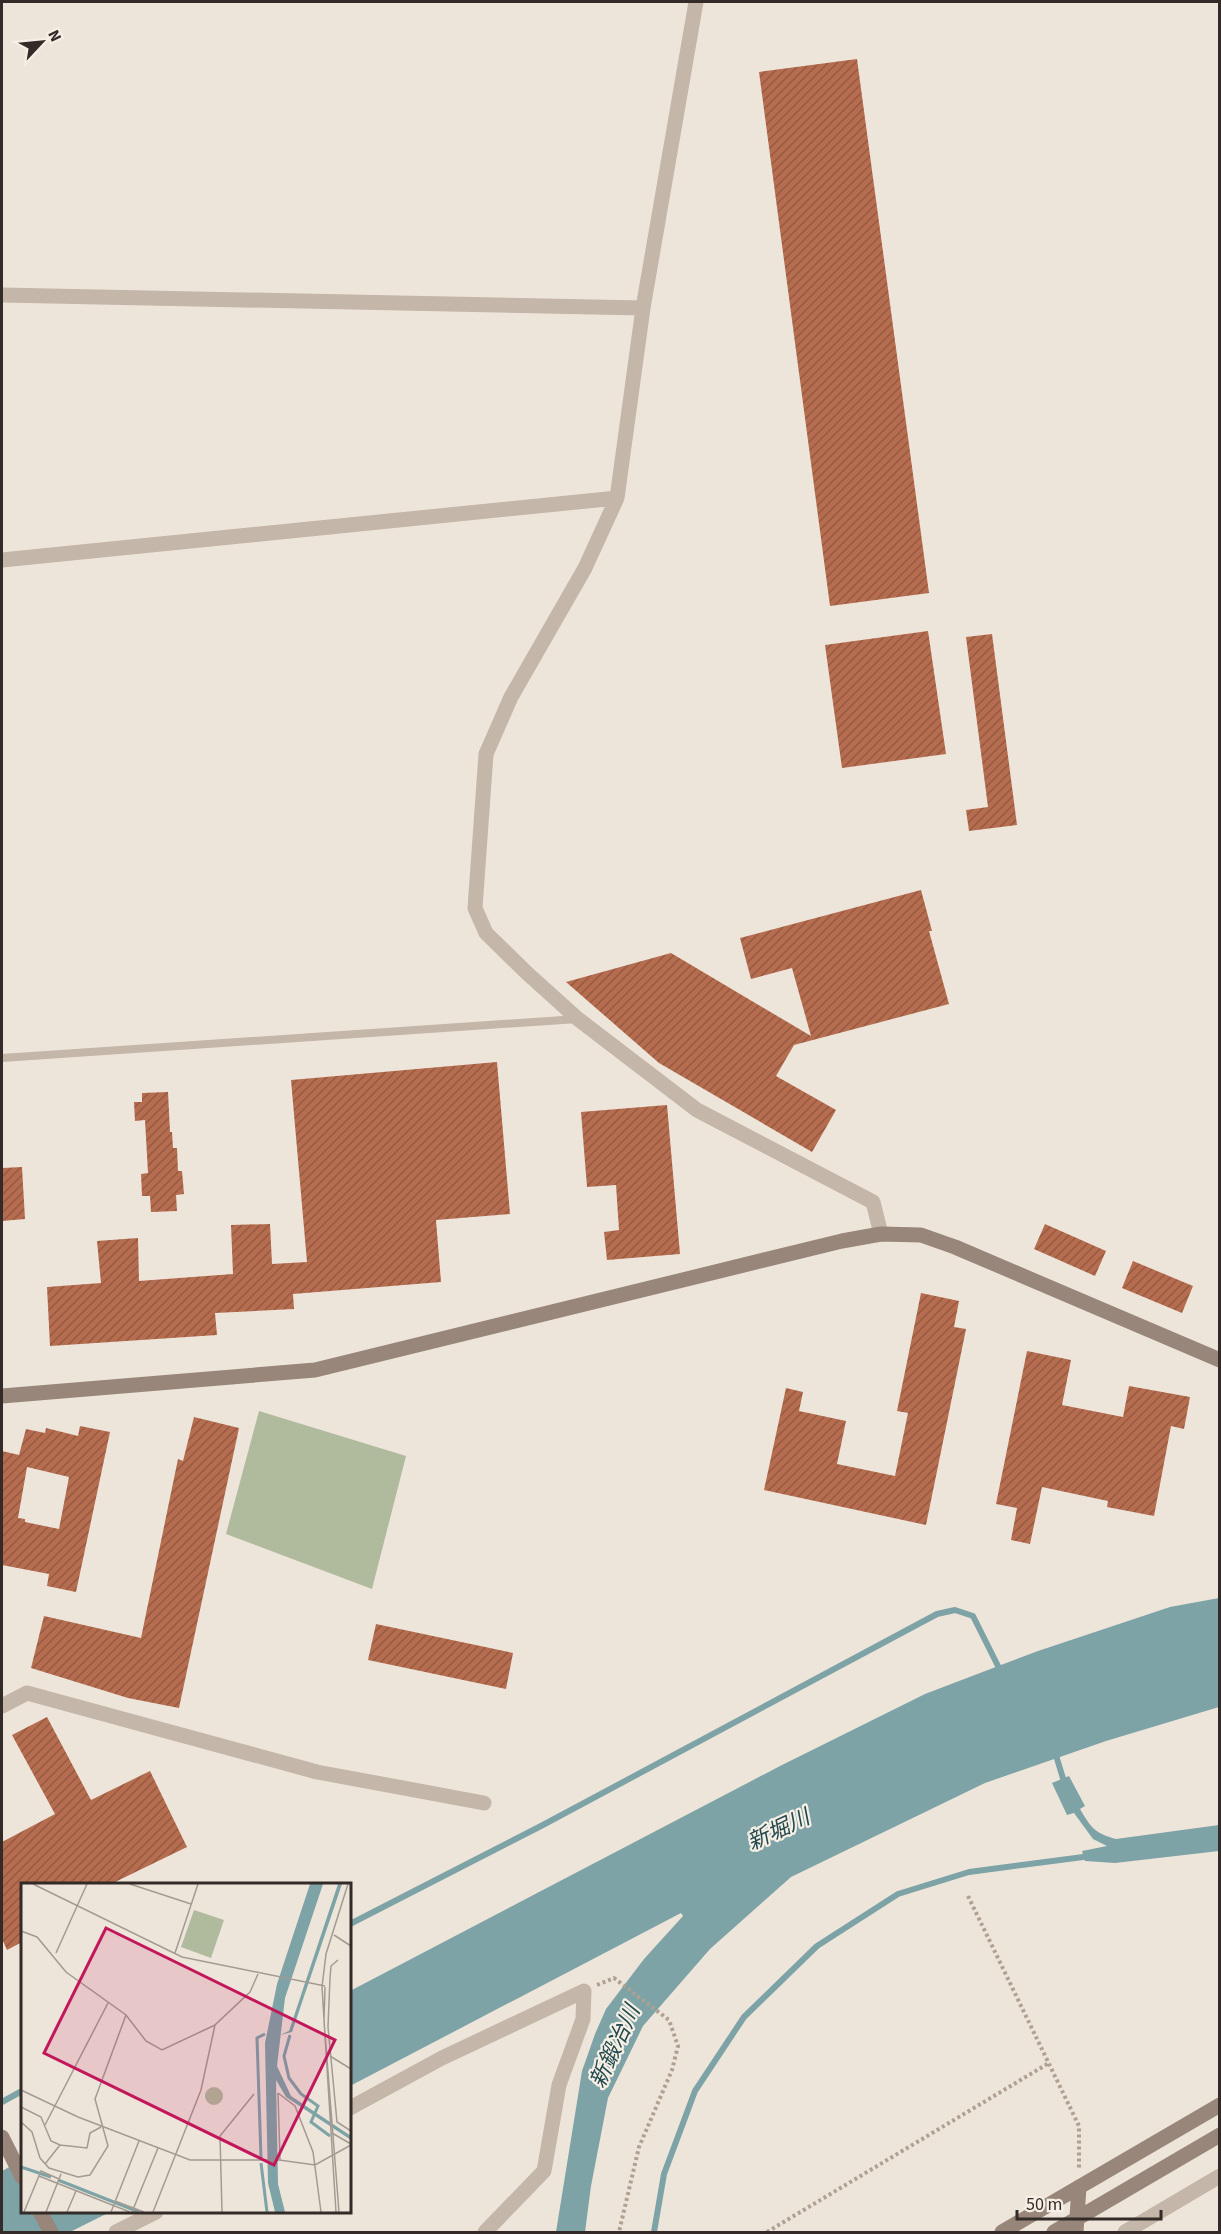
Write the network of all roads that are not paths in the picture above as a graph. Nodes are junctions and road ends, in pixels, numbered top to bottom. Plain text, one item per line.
1 (696, 2) edge
2 (2, 296) edge
3 (643, 308) junction
4 (616, 498) junction
5 (2, 560) edge
6 (578, 1019) junction
7 (2, 1058) edge
8 (881, 1234) junction
9 (1220, 1360) edge
10 (2, 1396) edge
11 (2, 1706) edge
12 (484, 1803) dead end
13 (1220, 2105) edge
14 (351, 2107) edge
15 (1220, 2135) edge
16 (5, 2143) edge
17 (21, 2175) edge
18 (1220, 2176) edge
19 (1079, 2187) junction
20 (41, 2213) edge
21 (152, 2213) edge
22 (1077, 2226) edge
23 (51, 2232) edge
24 (116, 2232) edge
25 (485, 2232) edge
26 (1002, 2232) edge
27 (1054, 2232) edge
28 (1125, 2232) edge

1 - 3 street
2 - 3 street
3 - 4 street
4 - 5 street
4 - 6 street
6 - 7 lane
6 - 8 street
8 - 9 street
8 - 10 street
11 - 12 street
13 - 19 street
14 - 25 street
15 - 22 street
16 - 17 street
18 - 28 street
19 - 22 street
19 - 26 street
20 - 23 street
21 - 24 street
22 - 27 street

